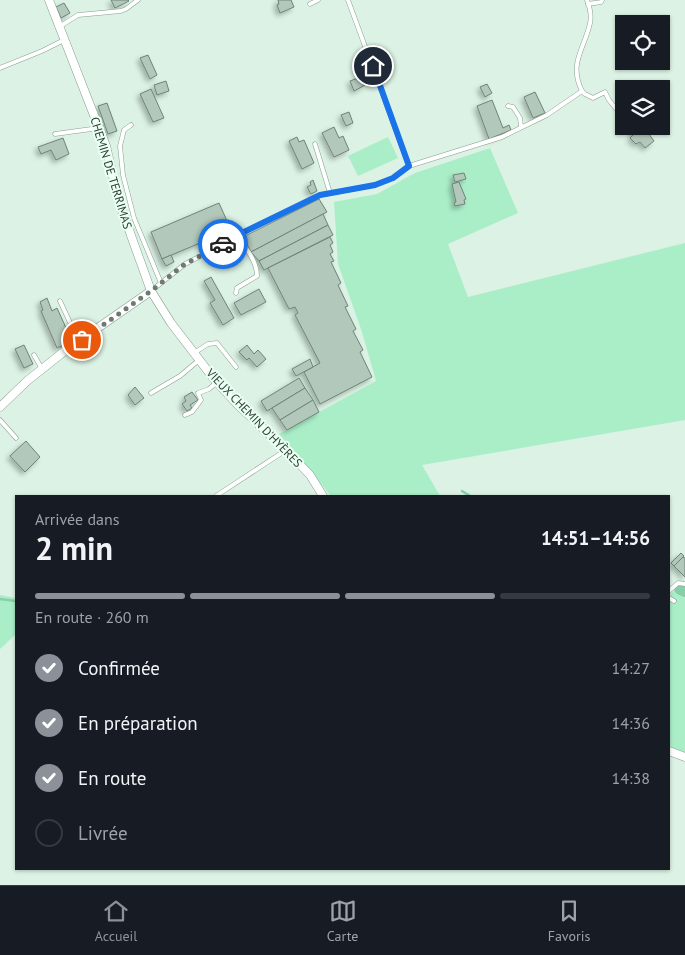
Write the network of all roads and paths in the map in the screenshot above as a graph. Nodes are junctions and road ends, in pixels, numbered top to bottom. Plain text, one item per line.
1 (49, 0) edge
2 (138, 0) edge
3 (318, 0) edge
4 (348, 0) edge
5 (602, 0) edge
6 (588, 2) edge
7 (310, 4) dead end
8 (59, 28) junction
9 (64, 40) junction
10 (0, 68) edge
11 (364, 77) dead end
12 (379, 83) junction
13 (582, 91) junction
14 (508, 106) dead end
15 (615, 108) edge
16 (131, 125) dead end
17 (522, 126) junction
18 (99, 128) junction
19 (55, 134) dead end
20 (315, 144) dead end
21 (409, 166) junction
22 (330, 194) junction
23 (237, 236) junction
24 (161, 283) junction
25 (151, 291) junction
26 (236, 293) dead end
27 (60, 301) dead end
28 (82, 340) junction
29 (34, 355) dead end
30 (196, 356) junction
31 (236, 367) dead end
32 (42, 369) junction
33 (217, 382) junction
34 (151, 393) dead end
35 (0, 407) edge
36 (185, 415) dead end
37 (0, 420) edge
38 (16, 438) dead end
39 (286, 450) junction
40 (218, 495) edge
41 (322, 495) edge
42 (685, 584) edge
43 (670, 590) edge
44 (670, 599) edge
45 (674, 601) dead end
46 (670, 751) edge
47 (685, 757) edge

1 - 8 street, CHEMIN DE TERRIMAS
2 - 8 lane
3 - 7 lane
4 - 12 lane
5 - 6 lane
6 - 13 lane
8 - 9 street, CHEMIN DE TERRIMAS
9 - 10 lane
9 - 18 street, CHEMIN DE TERRIMAS
11 - 12 lane
12 - 21 lane
13 - 15 lane
13 - 17 lane
14 - 17 lane
16 - 24 lane
17 - 21 lane
18 - 19 lane
18 - 25 street, CHEMIN DE TERRIMAS
20 - 22 lane
21 - 22 lane
22 - 23 lane
23 - 24 lane
23 - 26 lane
24 - 25 lane
25 - 28 street
25 - 30 street, VIEUX CHEMIN D'HYÈRES
27 - 28 lane
28 - 32 street
29 - 32 lane
30 - 31 lane
30 - 33 street, VIEUX CHEMIN D'HYÈRES
30 - 34 lane
32 - 35 street
33 - 36 lane
33 - 39 street, VIEUX CHEMIN D'HYÈRES
37 - 38 lane
39 - 40 lane
39 - 41 street, VIEUX CHEMIN D'HYÈRES
42 - 43 lane
44 - 45 lane
46 - 47 street

